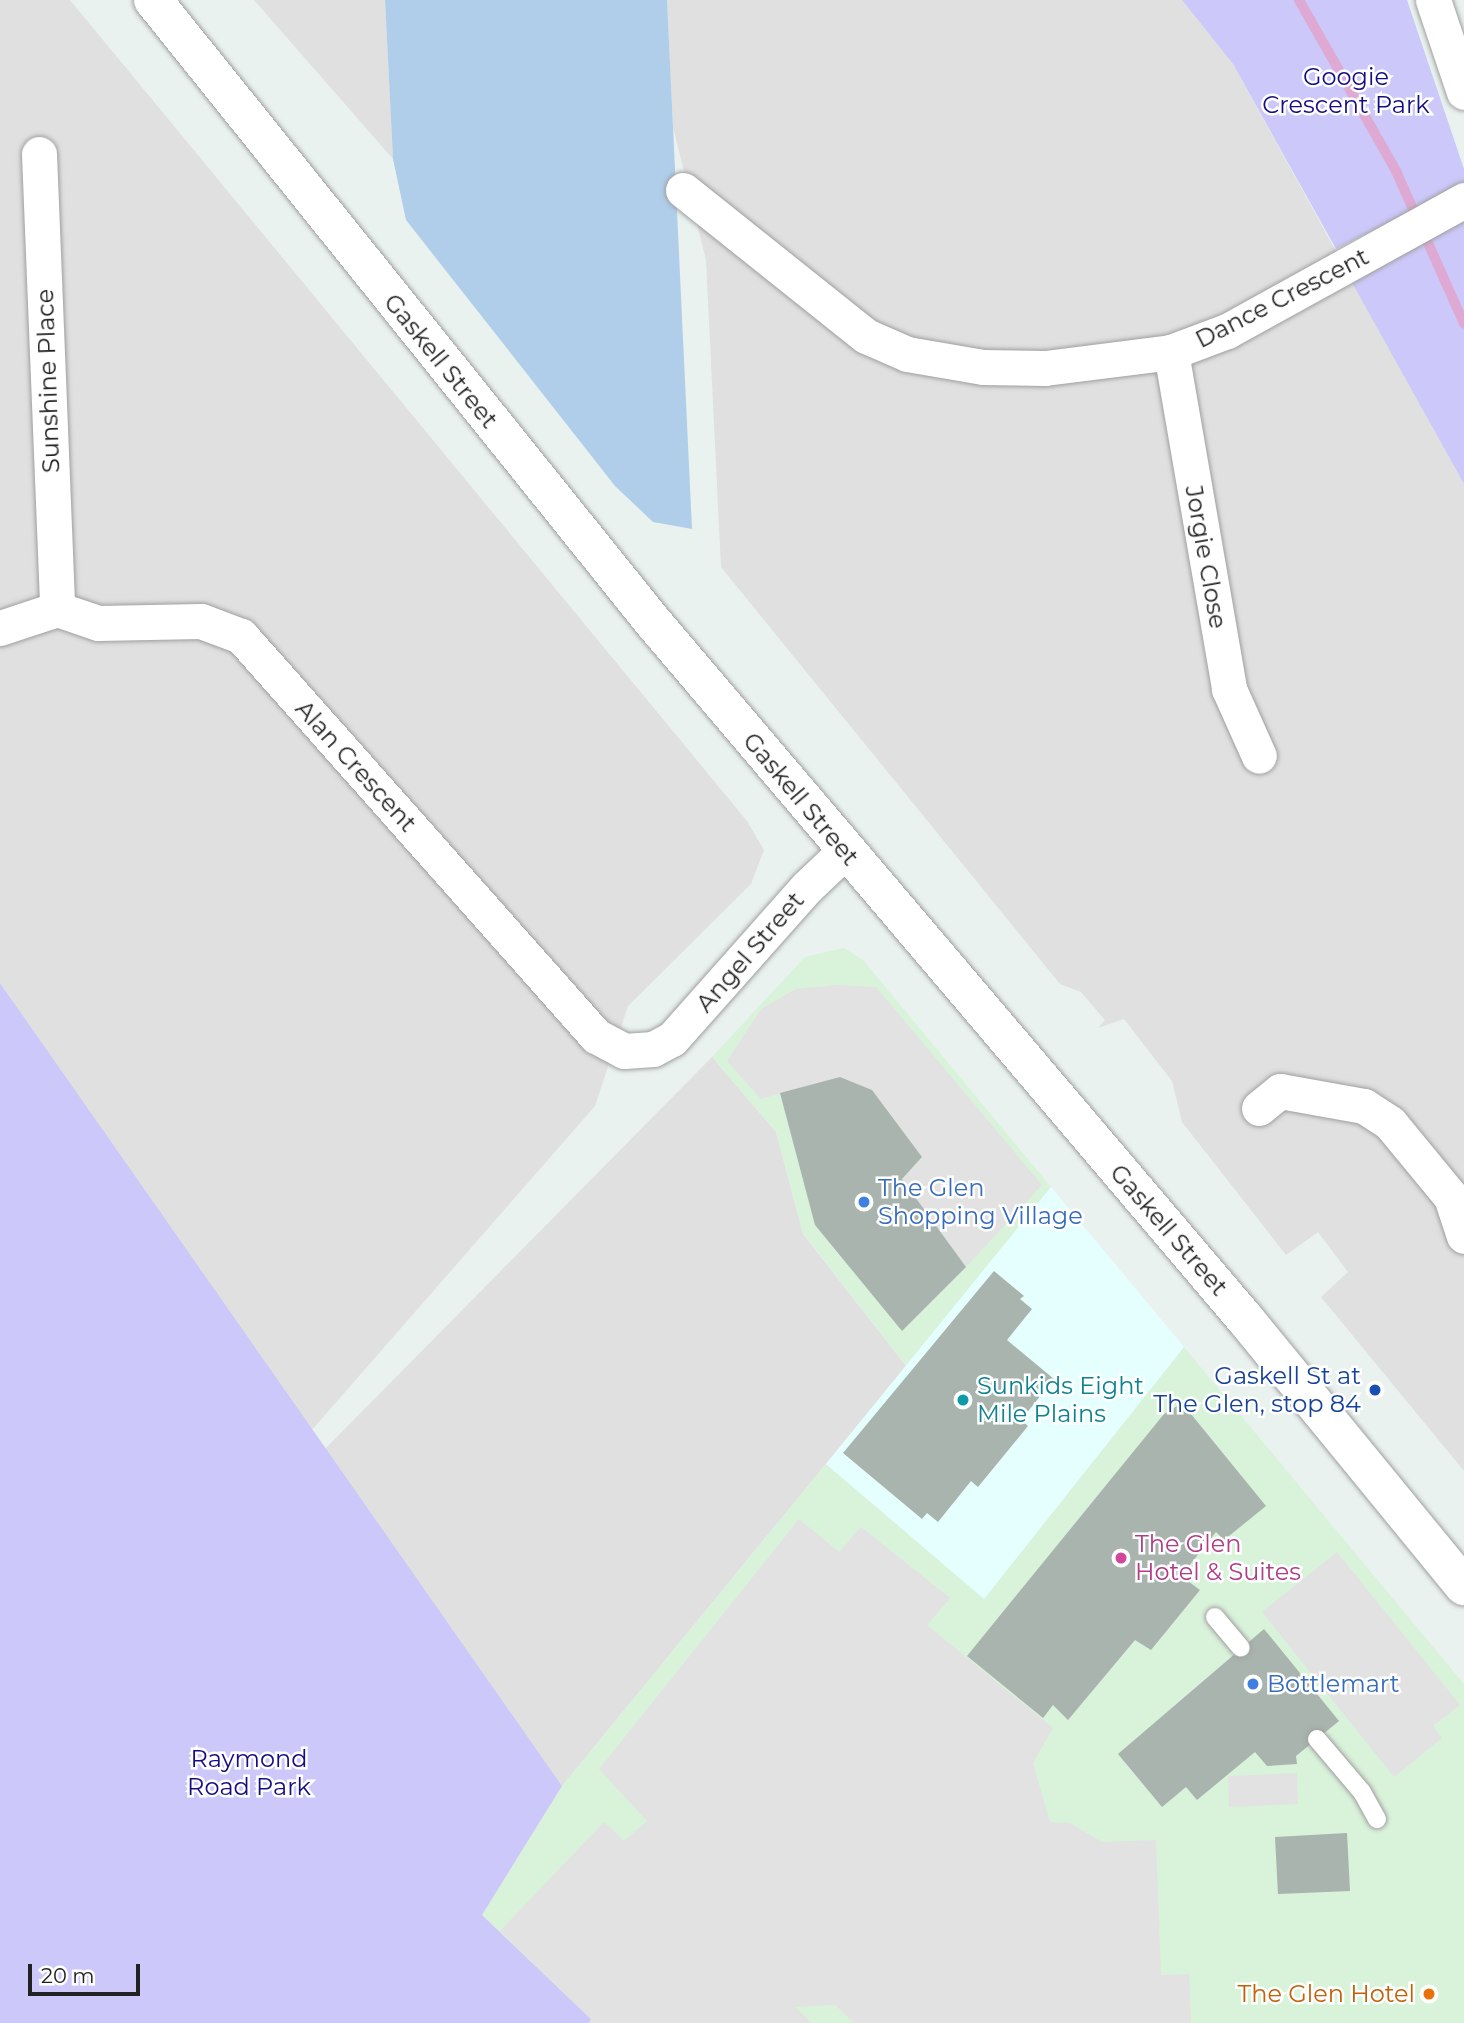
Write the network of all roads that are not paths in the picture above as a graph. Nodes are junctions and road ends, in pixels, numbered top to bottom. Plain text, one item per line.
1 (153, 0) edge
2 (1433, 0) edge
3 (1464, 92) edge
4 (39, 154) dead end
5 (683, 190) dead end
6 (1464, 200) edge
7 (1171, 352) junction
8 (57, 609) junction
9 (0, 628) edge
10 (1259, 756) dead end
11 (845, 852) junction
12 (653, 1049) joint
13 (1259, 1108) dead end
14 (1464, 1236) edge
15 (1464, 1586) edge
16 (1215, 1617) dead end
17 (1241, 1648) dead end
18 (1317, 1739) dead end
19 (1377, 1819) dead end

1 - 11 street, Gaskell Street
2 - 3 street
4 - 8 street, Sunshine Place
5 - 7 street, Dance Crescent
6 - 7 street, Dance Crescent
7 - 10 street, Jorgie Close
8 - 9 street
8 - 12 street, Alan Crescent
11 - 12 street, Angel Street
11 - 15 street, Gaskell Street
13 - 14 street
16 - 17 lane
18 - 19 lane

